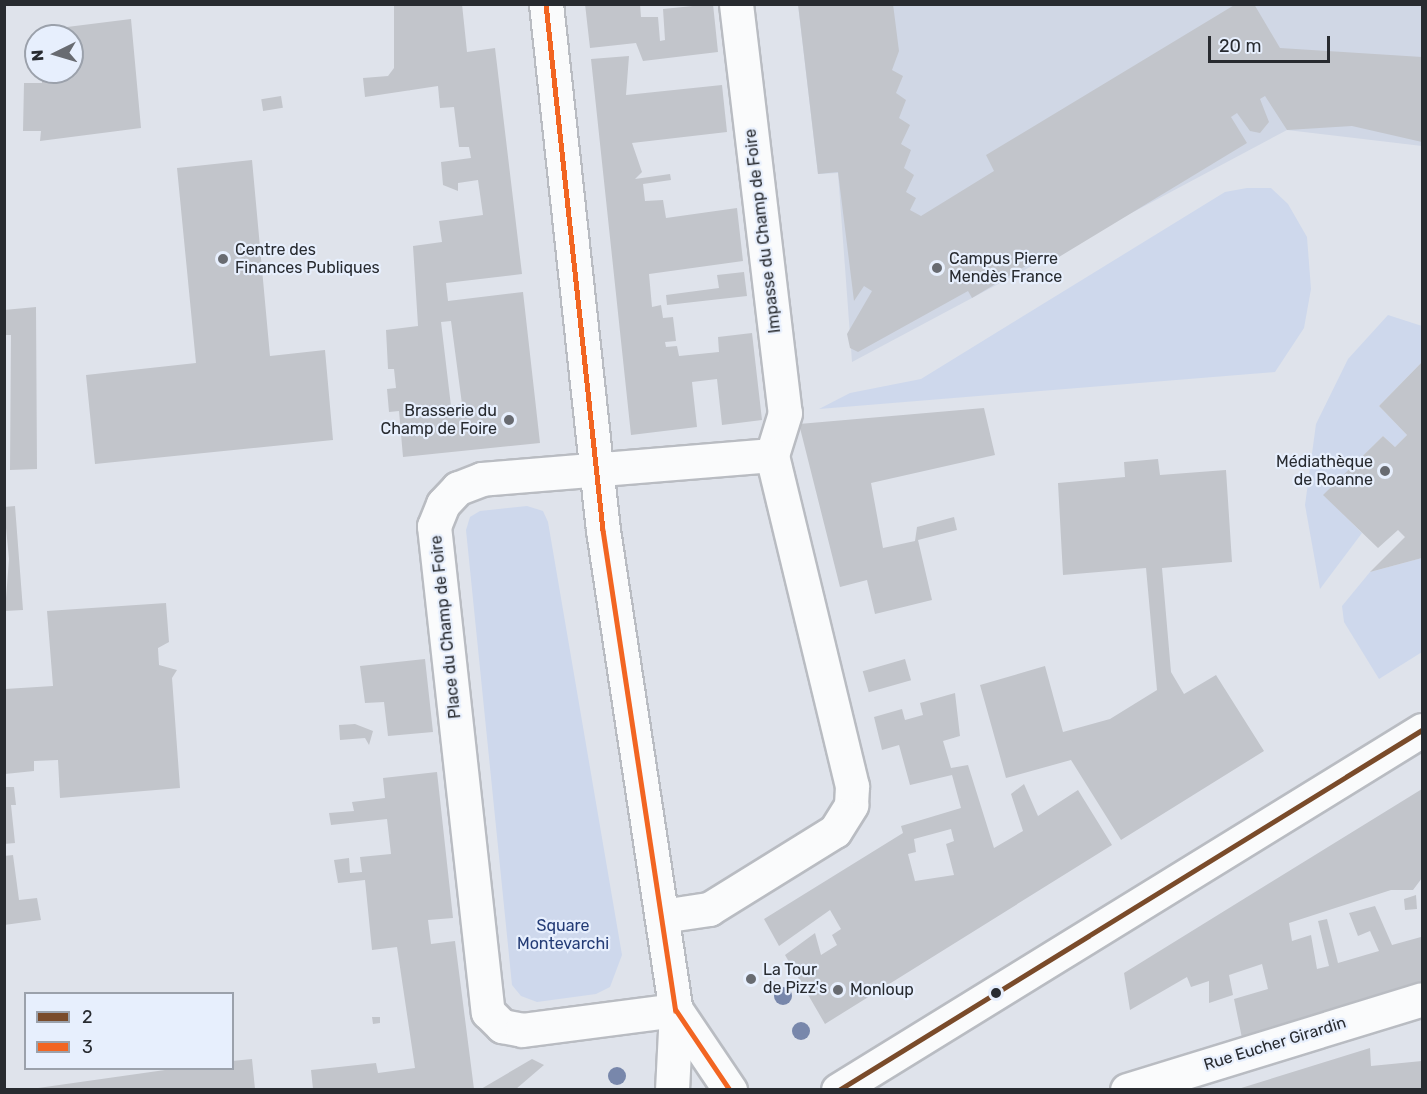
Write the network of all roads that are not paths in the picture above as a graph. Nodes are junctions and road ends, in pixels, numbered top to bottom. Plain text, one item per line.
1 (546, 4) edge
2 (736, 4) edge
3 (772, 455) junction
4 (596, 469) junction
5 (1422, 730) edge
6 (662, 916) junction
7 (1422, 999) edge
8 (676, 1010) junction
9 (854, 1086) edge
10 (672, 1089) edge
11 (730, 1089) edge
12 (1127, 1089) edge

1 - 4 street
2 - 3 street, Impasse du Champ de Foire
3 - 4 street, Place du Champ de Foire
3 - 6 street
4 - 6 street
4 - 8 street, Place du Champ de Foire
5 - 9 street
6 - 8 street
7 - 12 street, Rue Eucher Girardin
8 - 10 street
8 - 11 street

